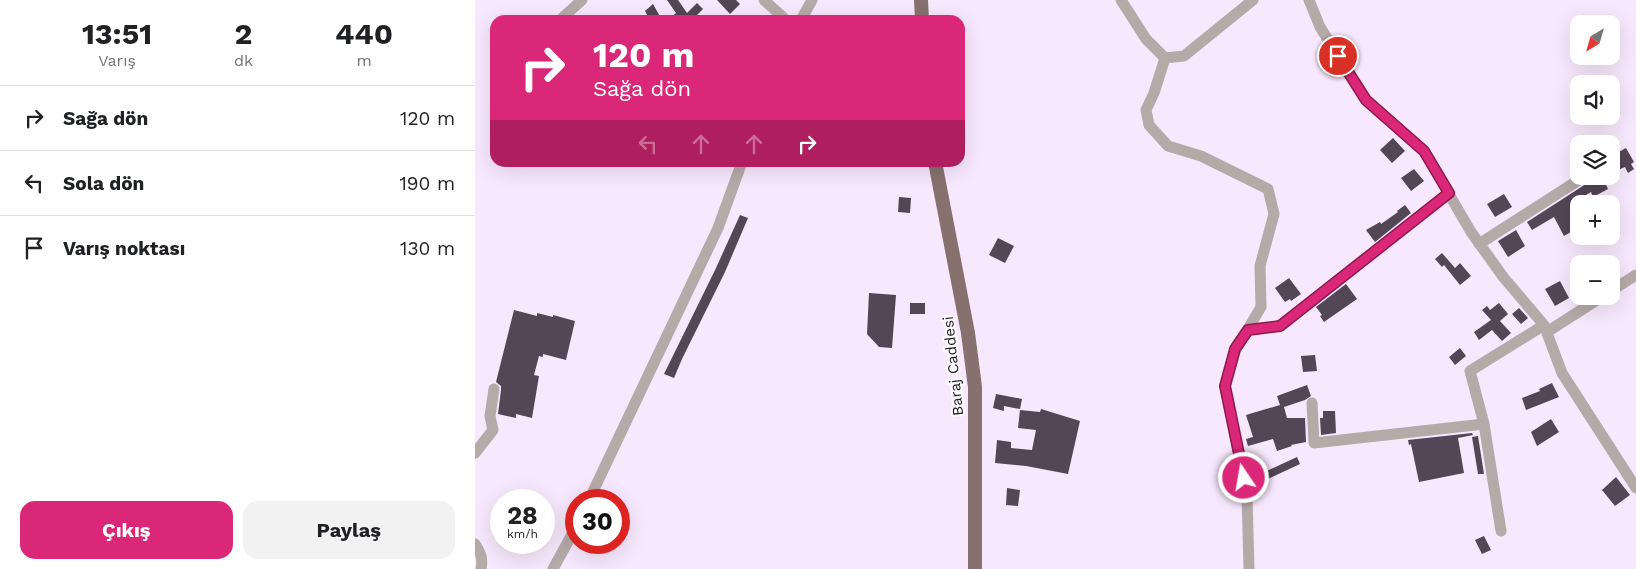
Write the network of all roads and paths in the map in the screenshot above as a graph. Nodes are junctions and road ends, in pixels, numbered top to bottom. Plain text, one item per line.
1 (582, 0) edge
2 (764, 0) edge
3 (812, 0) edge
4 (921, 0) edge
5 (1121, 0) edge
6 (1253, 0) edge
7 (1309, 0) edge
8 (566, 15) edge
9 (781, 15) edge
10 (804, 15) edge
11 (922, 15) edge
12 (1165, 58) junction
13 (740, 167) edge
14 (936, 167) edge
15 (1571, 185) edge
16 (1449, 193) junction
17 (1479, 244) junction
18 (1636, 275) edge
19 (1620, 285) edge
20 (1587, 305) edge
21 (1545, 329) junction
22 (1248, 330) junction
23 (494, 389) dead end
24 (1312, 403) dead end
25 (1485, 424) junction
26 (475, 453) edge
27 (1636, 488) edge
28 (594, 489) edge
29 (1501, 531) dead end
30 (475, 544) edge
31 (565, 547) edge
32 (481, 569) edge
33 (553, 569) edge
34 (975, 569) edge
35 (1249, 569) edge

1 - 8 street
2 - 9 street
3 - 10 street
4 - 11 main road
5 - 12 street
6 - 12 street
7 - 16 street
12 - 22 street
13 - 28 street
14 - 34 main road, Baraj Caddesi
15 - 17 street
16 - 17 street
16 - 22 street
17 - 21 street
18 - 19 street
20 - 21 street
21 - 25 street
21 - 27 street
22 - 35 street
23 - 26 street
24 - 25 street
25 - 29 street
30 - 32 street
31 - 33 street

